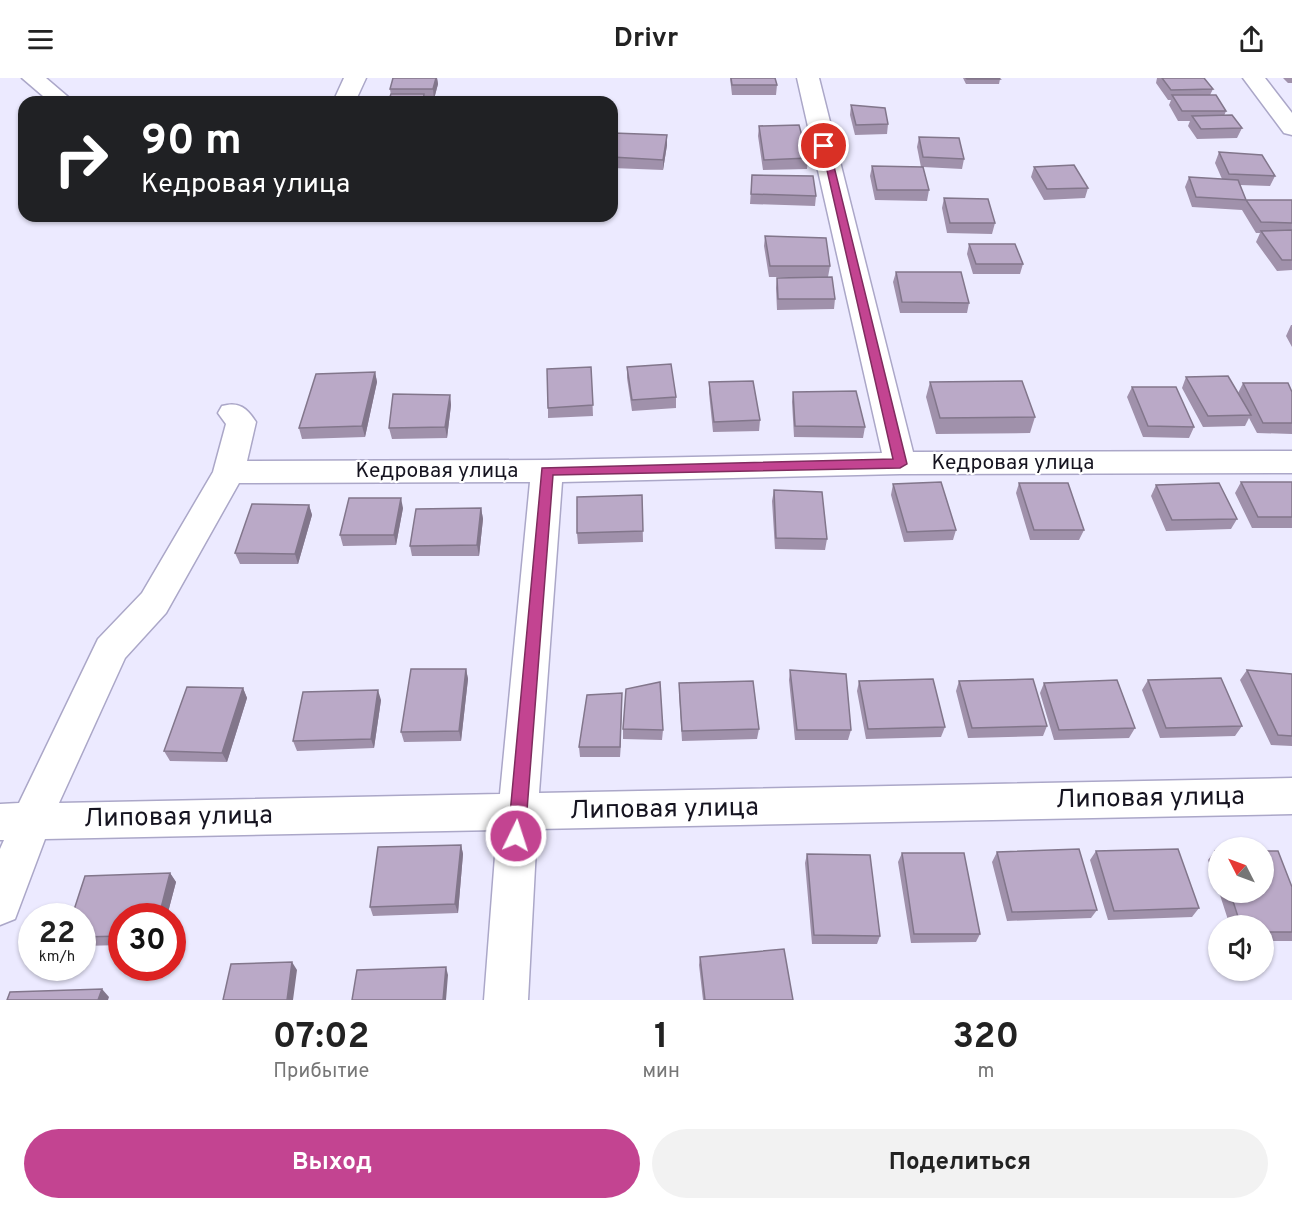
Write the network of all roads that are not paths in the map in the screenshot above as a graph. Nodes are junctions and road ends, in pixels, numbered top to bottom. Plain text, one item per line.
1 (33, 78) edge
2 (355, 78) edge
3 (808, 78) edge
4 (1254, 78) edge
5 (56, 96) edge
6 (347, 96) edge
7 (1292, 128) edge
8 (233, 412) dead end
9 (1292, 462) edge
10 (900, 464) junction
11 (547, 471) junction
12 (230, 472) junction
13 (1292, 796) edge
14 (518, 813) junction
15 (16, 821) edge
16 (0, 905) edge
17 (507, 1000) edge

1 - 5 street
2 - 6 street
3 - 10 street
4 - 7 street
8 - 12 street
9 - 10 street, Кедровая улица
10 - 11 street, Кедровая улица
11 - 12 street, Кедровая улица
11 - 14 street
12 - 15 street
13 - 14 street, Липовая улица
14 - 15 street, Липовая улица
14 - 17 street
15 - 16 street

